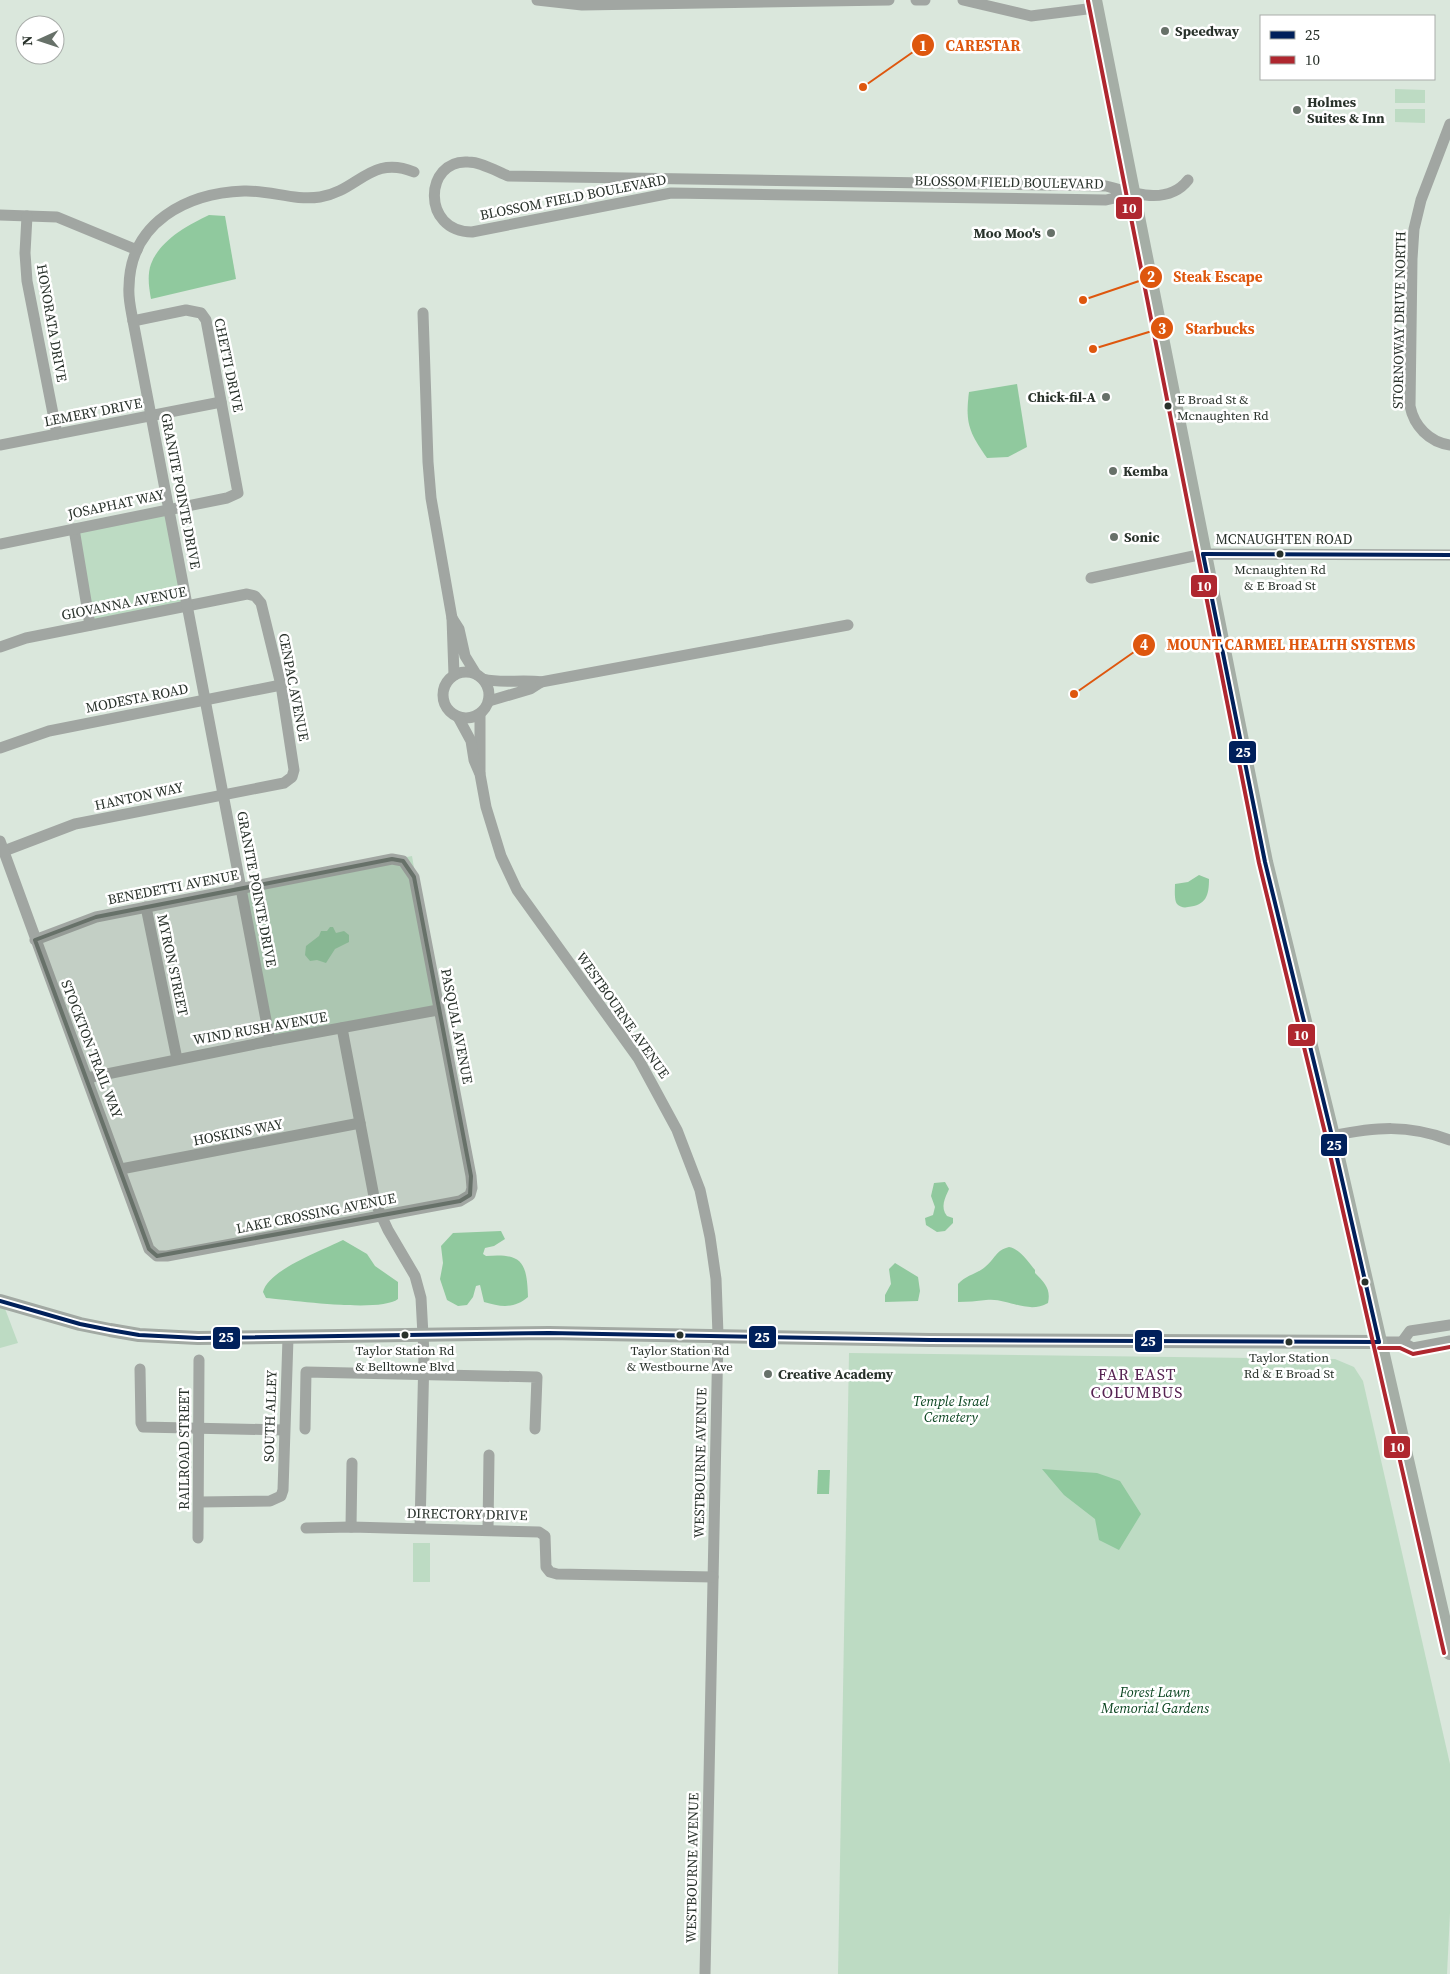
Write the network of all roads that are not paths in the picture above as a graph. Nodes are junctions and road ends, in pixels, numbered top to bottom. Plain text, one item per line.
1 (538, 0) edge
2 (889, 0) edge
3 (916, 0) edge
4 (925, 0) edge
5 (963, 0) edge
6 (1095, 4) edge
7 (1450, 124) edge
8 (414, 172) dead end
9 (1188, 180) dead end
10 (1132, 194) junction
11 (0, 215) edge
12 (27, 216) junction
13 (137, 250) junction
14 (423, 313) dead end
15 (133, 321) junction
16 (221, 402) junction
17 (151, 416) junction
18 (57, 434) junction
19 (0, 445) edge
20 (1450, 445) edge
21 (238, 493) joint
22 (168, 509) junction
23 (74, 529) junction
24 (0, 544) edge
25 (1203, 554) junction
26 (1450, 555) edge
27 (1091, 578) dead end
28 (255, 596) joint
29 (188, 606) junction
30 (452, 618) junction
31 (848, 625) dead end
32 (90, 626) junction
33 (0, 647) edge
34 (454, 675) junction
35 (480, 676) junction
36 (541, 682) junction
37 (281, 684) junction
38 (206, 699) junction
39 (489, 701) junction
40 (480, 714) junction
41 (458, 717) junction
42 (0, 748) edge
43 (480, 774) junction
44 (284, 783) joint
45 (224, 793) junction
46 (2, 846) edge
47 (407, 864) joint
48 (243, 889) junction
49 (146, 907) junction
50 (35, 940) junction
51 (438, 1010) junction
52 (342, 1028) junction
53 (270, 1041) junction
54 (177, 1059) junction
55 (87, 1078) junction
56 (360, 1123) junction
57 (1332, 1136) junction
58 (1450, 1140) edge
59 (121, 1169) junction
60 (470, 1195) joint
61 (381, 1217) junction
62 (167, 1256) joint
63 (0, 1301) edge
64 (1450, 1325) edge
65 (423, 1335) junction
66 (718, 1335) junction
67 (288, 1338) junction
68 (1450, 1341) edge
69 (1379, 1342) junction
70 (1402, 1342) junction
71 (199, 1360) dead end
72 (140, 1369) dead end
73 (423, 1374) junction
74 (199, 1429) junction
75 (305, 1429) dead end
76 (535, 1429) dead end
77 (284, 1430) junction
78 (489, 1455) dead end
79 (352, 1463) dead end
80 (199, 1502) junction
81 (351, 1527) junction
82 (306, 1528) dead end
83 (420, 1528) junction
84 (488, 1530) junction
85 (198, 1538) dead end
86 (713, 1577) junction
87 (1450, 1652) edge
88 (705, 1974) edge

1 - 2 street
3 - 4 street
5 - 6 street
6 - 10 highway
7 - 20 street, STORNOWAY DRIVE NORTH
8 - 13 street, GRANITE POINTE DRIVE
9 - 10 street
10 - 10 street, BLOSSOM FIELD BOULEVARD
10 - 25 highway
11 - 12 street
12 - 13 street
12 - 18 street, HONORATA DRIVE
13 - 15 street, GRANITE POINTE DRIVE
14 - 30 street
15 - 16 street, CHETTI DRIVE
15 - 17 street, GRANITE POINTE DRIVE
16 - 17 street, LEMERY DRIVE
16 - 21 street, CHETTI DRIVE
17 - 18 street, LEMERY DRIVE
17 - 22 street, GRANITE POINTE DRIVE
18 - 19 street, LEMERY DRIVE
21 - 22 street, JOSAPHAT WAY
22 - 23 street, JOSAPHAT WAY
22 - 29 street, GRANITE POINTE DRIVE
23 - 24 street, JOSAPHAT WAY
23 - 32 street
25 - 26 street, MCNAUGHTEN ROAD
25 - 27 street, MCNAUGHTEN ROAD
25 - 57 highway
28 - 29 street, GIOVANNA AVENUE
28 - 37 street, CENPAC AVENUE
29 - 32 street, GIOVANNA AVENUE
29 - 38 street, GRANITE POINTE DRIVE
30 - 34 street
30 - 35 street
31 - 36 street
32 - 33 street, GIOVANNA AVENUE
34 - 35 street
34 - 41 street
35 - 36 street
35 - 39 street
36 - 39 street
37 - 38 street, MODESTA ROAD
37 - 44 street, CENPAC AVENUE
38 - 42 street, MODESTA ROAD
38 - 45 street, GRANITE POINTE DRIVE
39 - 40 street
40 - 41 street
40 - 43 street, WESTBOURNE AVENUE
41 - 43 street, WESTBOURNE AVENUE
43 - 66 street, WESTBOURNE AVENUE
44 - 45 street, HANTON WAY
45 - 46 street, HANTON WAY
45 - 48 street, GRANITE POINTE DRIVE
46 - 50 street, STOCKTON TRAIL WAY
47 - 48 street, BENEDETTI AVENUE
47 - 51 street, PASQUAL AVENUE
48 - 49 street, BENEDETTI AVENUE
48 - 53 street, GRANITE POINTE DRIVE
49 - 50 street, BENEDETTI AVENUE
49 - 54 street, MYRON STREET
50 - 55 street, STOCKTON TRAIL WAY
51 - 52 street, WIND RUSH AVENUE
51 - 60 street, PASQUAL AVENUE
52 - 53 street, WIND RUSH AVENUE
52 - 56 street
53 - 54 street, WIND RUSH AVENUE
54 - 55 street, WIND RUSH AVENUE
55 - 59 street, STOCKTON TRAIL WAY
56 - 59 street, HOSKINS WAY
56 - 61 street
57 - 58 street
57 - 69 highway
59 - 62 street, STOCKTON TRAIL WAY
60 - 61 street, LAKE CROSSING AVENUE
61 - 62 street, LAKE CROSSING AVENUE
61 - 65 street
63 - 67 main road
64 - 70 street
65 - 66 main road
65 - 67 main road
65 - 73 street
66 - 69 main road
66 - 86 street, WESTBOURNE AVENUE
67 - 77 street, SOUTH ALLEY
68 - 70 street
69 - 70 street
69 - 87 highway
71 - 74 street, RAILROAD STREET
72 - 74 street
73 - 75 street
73 - 76 street
73 - 83 street
74 - 77 street
74 - 80 street, RAILROAD STREET
77 - 80 street, SOUTH ALLEY
78 - 84 street
79 - 81 street
80 - 85 street, RAILROAD STREET
81 - 82 street, DIRECTORY DRIVE
81 - 83 street, DIRECTORY DRIVE
83 - 84 street, DIRECTORY DRIVE
84 - 86 street, DIRECTORY DRIVE
86 - 88 street, WESTBOURNE AVENUE

